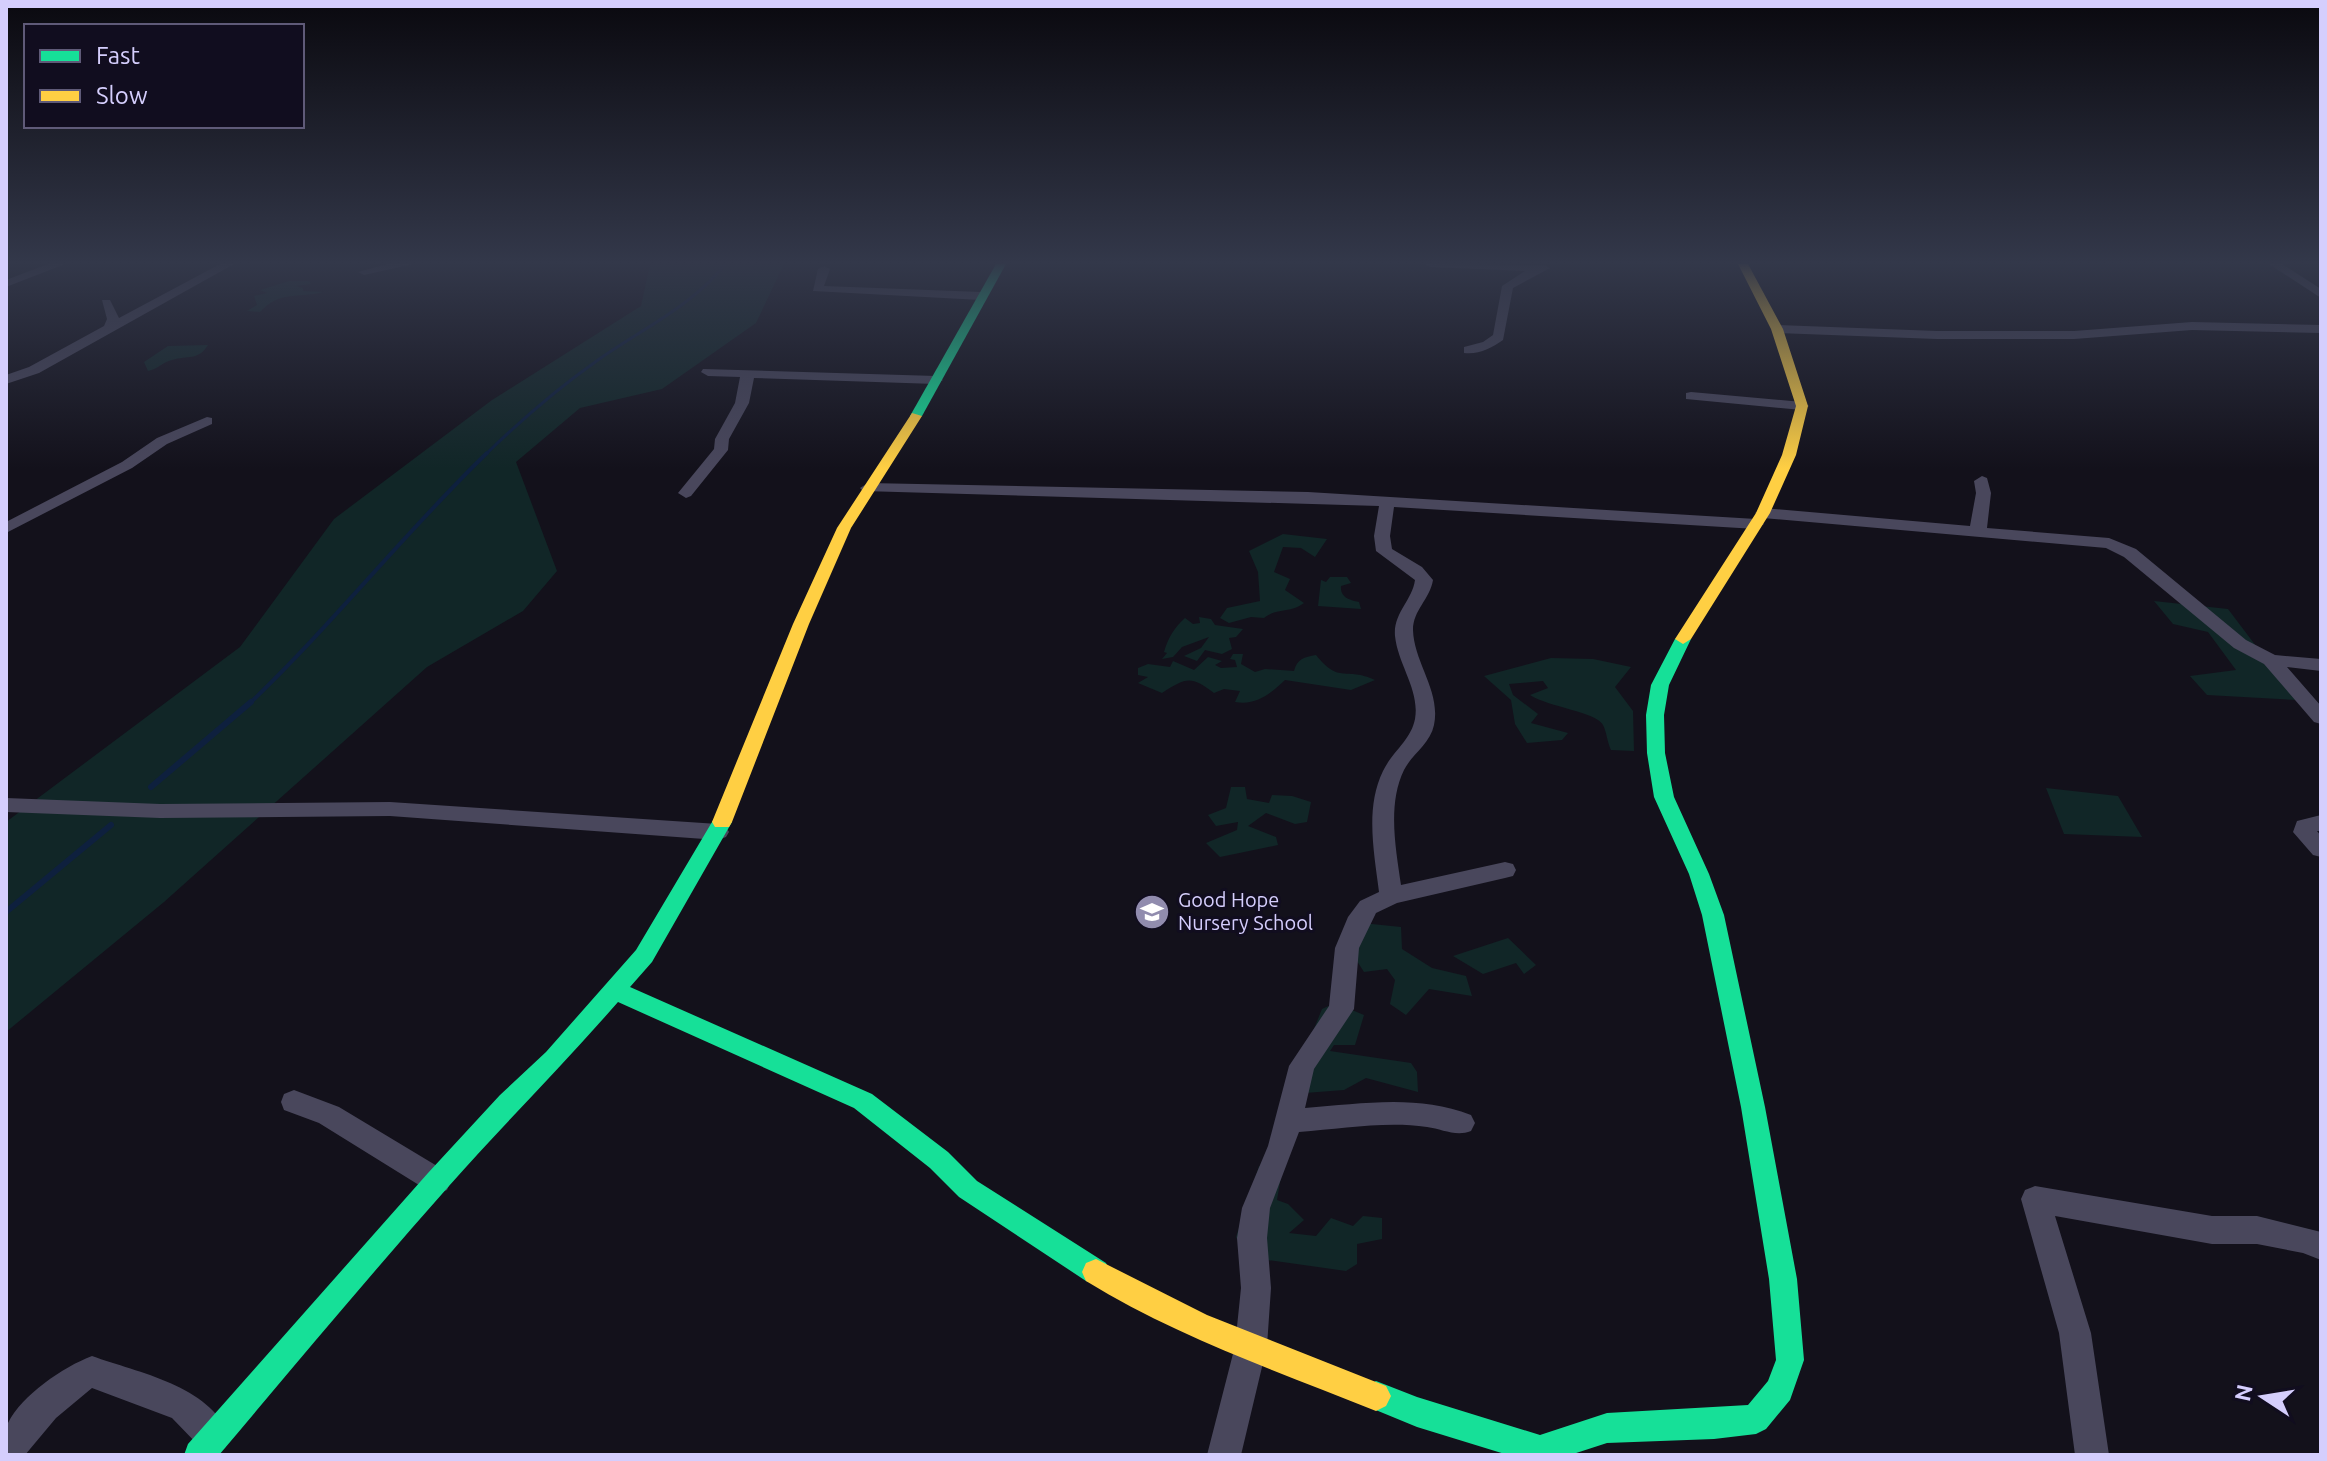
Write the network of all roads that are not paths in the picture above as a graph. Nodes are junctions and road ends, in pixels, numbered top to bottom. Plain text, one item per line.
1 (102, 332) edge
2 (962, 332) edge
3 (1500, 332) edge
4 (1778, 332) edge
5 (1862, 332) edge
6 (2119, 332) edge
7 (1469, 350) dead end
8 (708, 372) dead end
9 (748, 373) junction
10 (6, 380) edge
11 (936, 380) junction
12 (1691, 396) dead end
13 (1802, 406) junction
14 (207, 421) dead end
15 (1982, 481) dead end
16 (868, 488) junction
17 (686, 493) dead end
18 (1387, 502) junction
19 (32, 514) junction
20 (6, 515) edge
21 (1760, 518) junction
22 (6, 528) edge
23 (1979, 531) junction
24 (2271, 660) junction
25 (2321, 665) edge
26 (2321, 718) edge
27 (6, 805) edge
28 (2321, 823) edge
29 (718, 832) junction
30 (2321, 849) edge
31 (1505, 870) dead end
32 (1391, 896) junction
33 (616, 991) junction
34 (294, 1102) dead end
35 (1290, 1121) junction
36 (1461, 1123) dead end
37 (437, 1181) junction
38 (2321, 1246) edge
39 (1251, 1346) junction
40 (206, 1446) edge
41 (6, 1453) edge
42 (1540, 1453) edge
43 (1224, 1455) edge
44 (2092, 1455) edge

1 - 10 street
2 - 11 street
3 - 7 street
4 - 13 street
5 - 6 street
8 - 9 street
9 - 11 street
9 - 17 street
11 - 16 street
12 - 13 street
13 - 21 street
14 - 19 street
15 - 23 street
16 - 18 street
16 - 29 street
18 - 21 street
18 - 32 street
19 - 20 street
19 - 22 street
21 - 23 street
21 - 42 street
23 - 24 street
24 - 25 street
24 - 26 street
27 - 29 street
28 - 30 street
29 - 33 street
31 - 32 street
32 - 35 street
33 - 37 street
33 - 39 street
34 - 37 street
35 - 36 street
35 - 39 street
37 - 40 street
38 - 44 street
39 - 42 street
39 - 43 street
40 - 41 street

